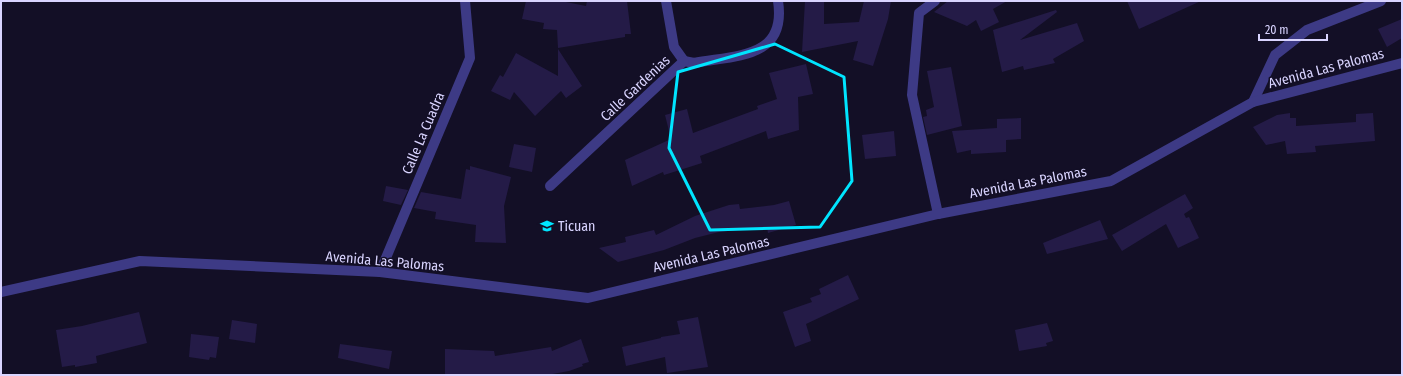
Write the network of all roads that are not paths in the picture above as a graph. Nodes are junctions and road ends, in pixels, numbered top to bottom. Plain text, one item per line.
1 (465, 1) edge
2 (666, 1) edge
3 (778, 1) edge
4 (935, 1) edge
5 (1381, 1) edge
6 (684, 61) junction
7 (1402, 63) edge
8 (1253, 102) junction
9 (550, 186) dead end
10 (938, 214) junction
11 (380, 272) junction
12 (1, 292) edge

1 - 11 street, Calle La Cuadra
2 - 6 street
3 - 6 street, Calle Gardenias
4 - 10 street
5 - 8 street
6 - 9 street, Calle Gardenias
7 - 8 street, Avenida Las Palomas
8 - 10 street, Avenida Las Palomas
10 - 11 street, Avenida Las Palomas
11 - 12 street, Avenida Las Palomas

